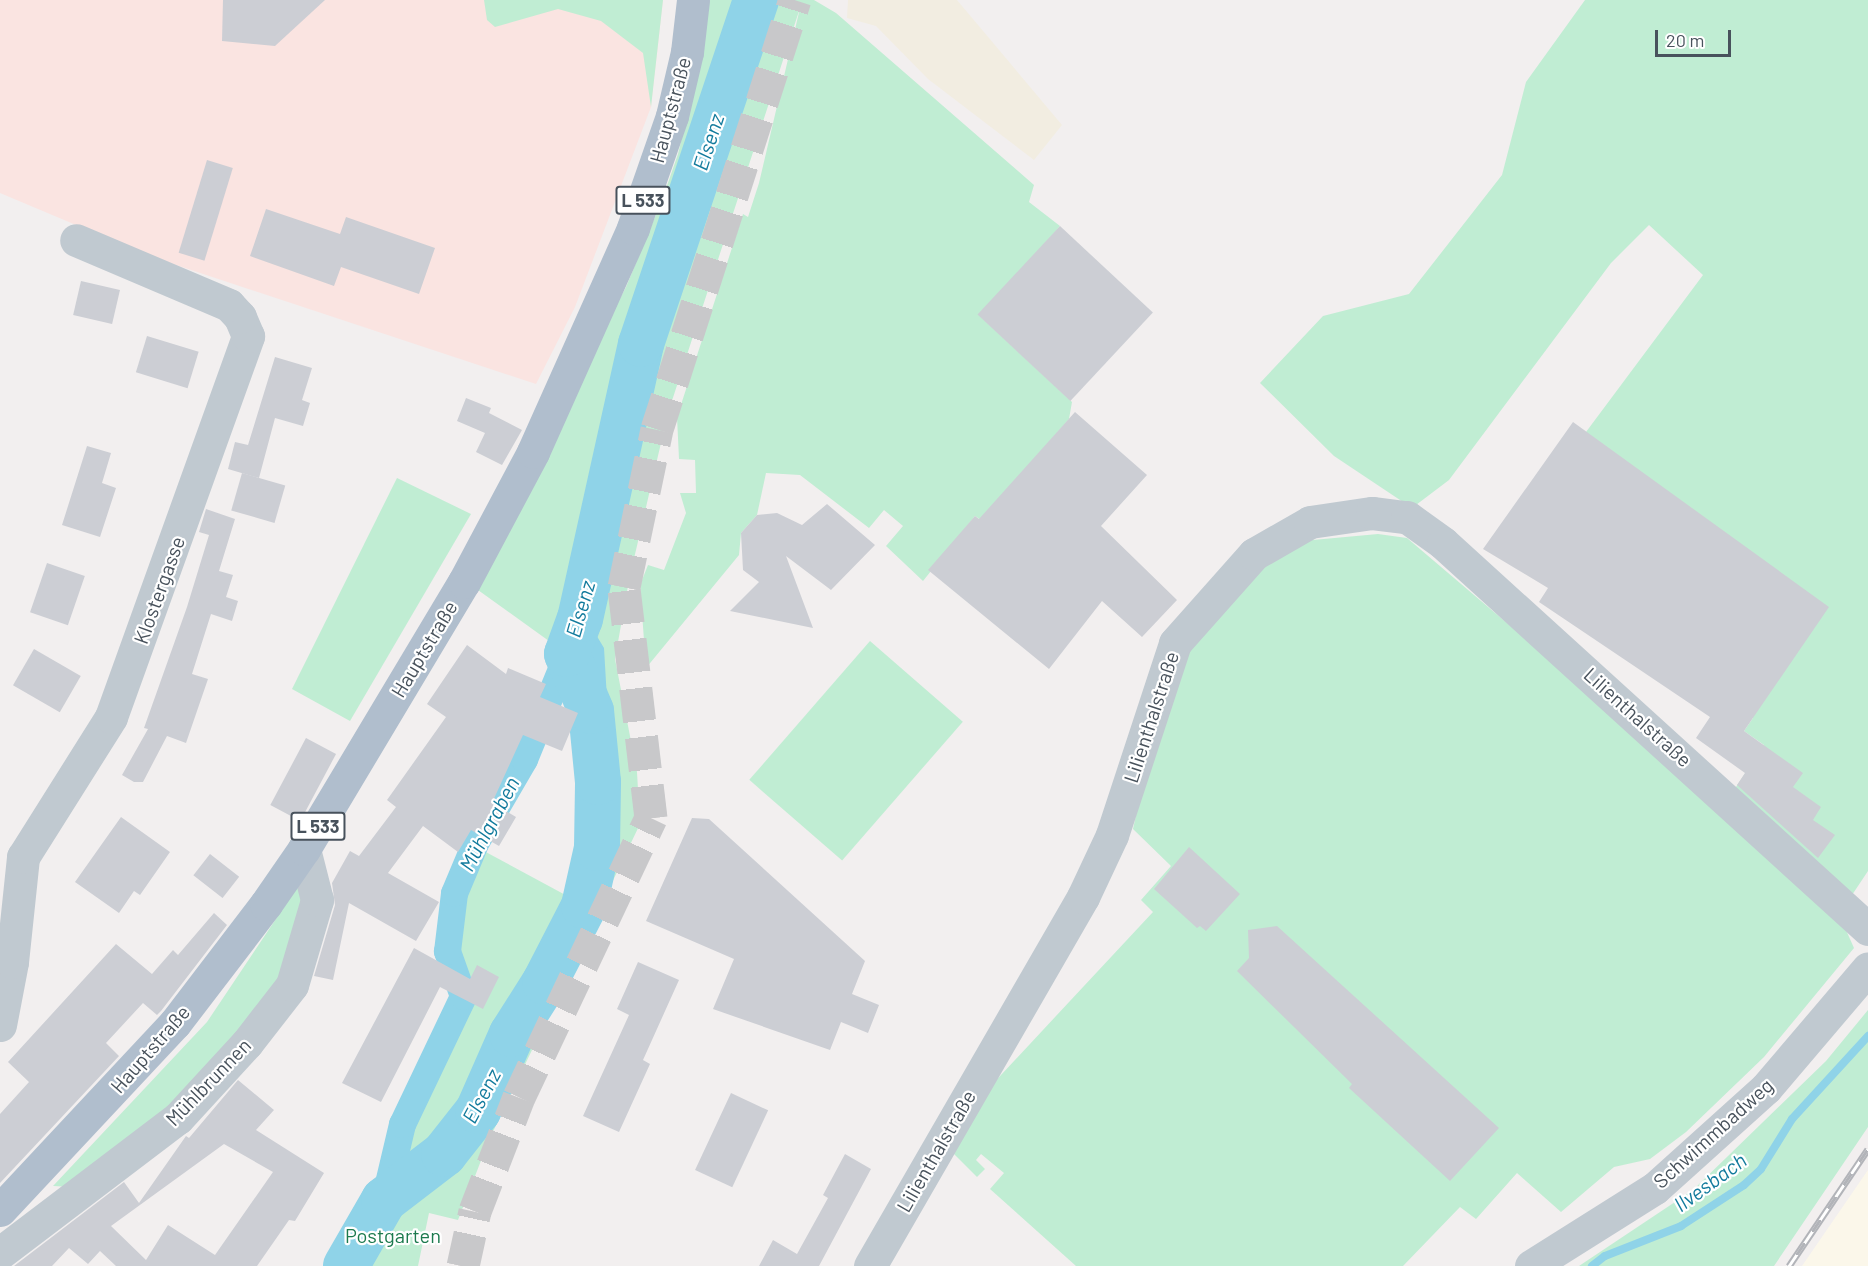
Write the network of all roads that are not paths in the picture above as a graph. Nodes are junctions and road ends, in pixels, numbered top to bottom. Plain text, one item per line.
1 (693, 0) edge
2 (76, 240) dead end
3 (304, 849) junction
4 (12, 850) edge
5 (1868, 929) edge
6 (1868, 968) edge
7 (0, 1025) edge
8 (0, 1210) edge
9 (0, 1253) edge
10 (870, 1266) edge
11 (1531, 1266) edge

1 - 3 main road, Hauptstraße / L 533
2 - 4 street, Klostergasse
3 - 8 main road, Hauptstraße / L 533
3 - 9 street, Mühlbrunnen
4 - 7 street, Klostergasse
5 - 10 street, Lilienthalstraße
6 - 11 street, Schwimmbadweg

